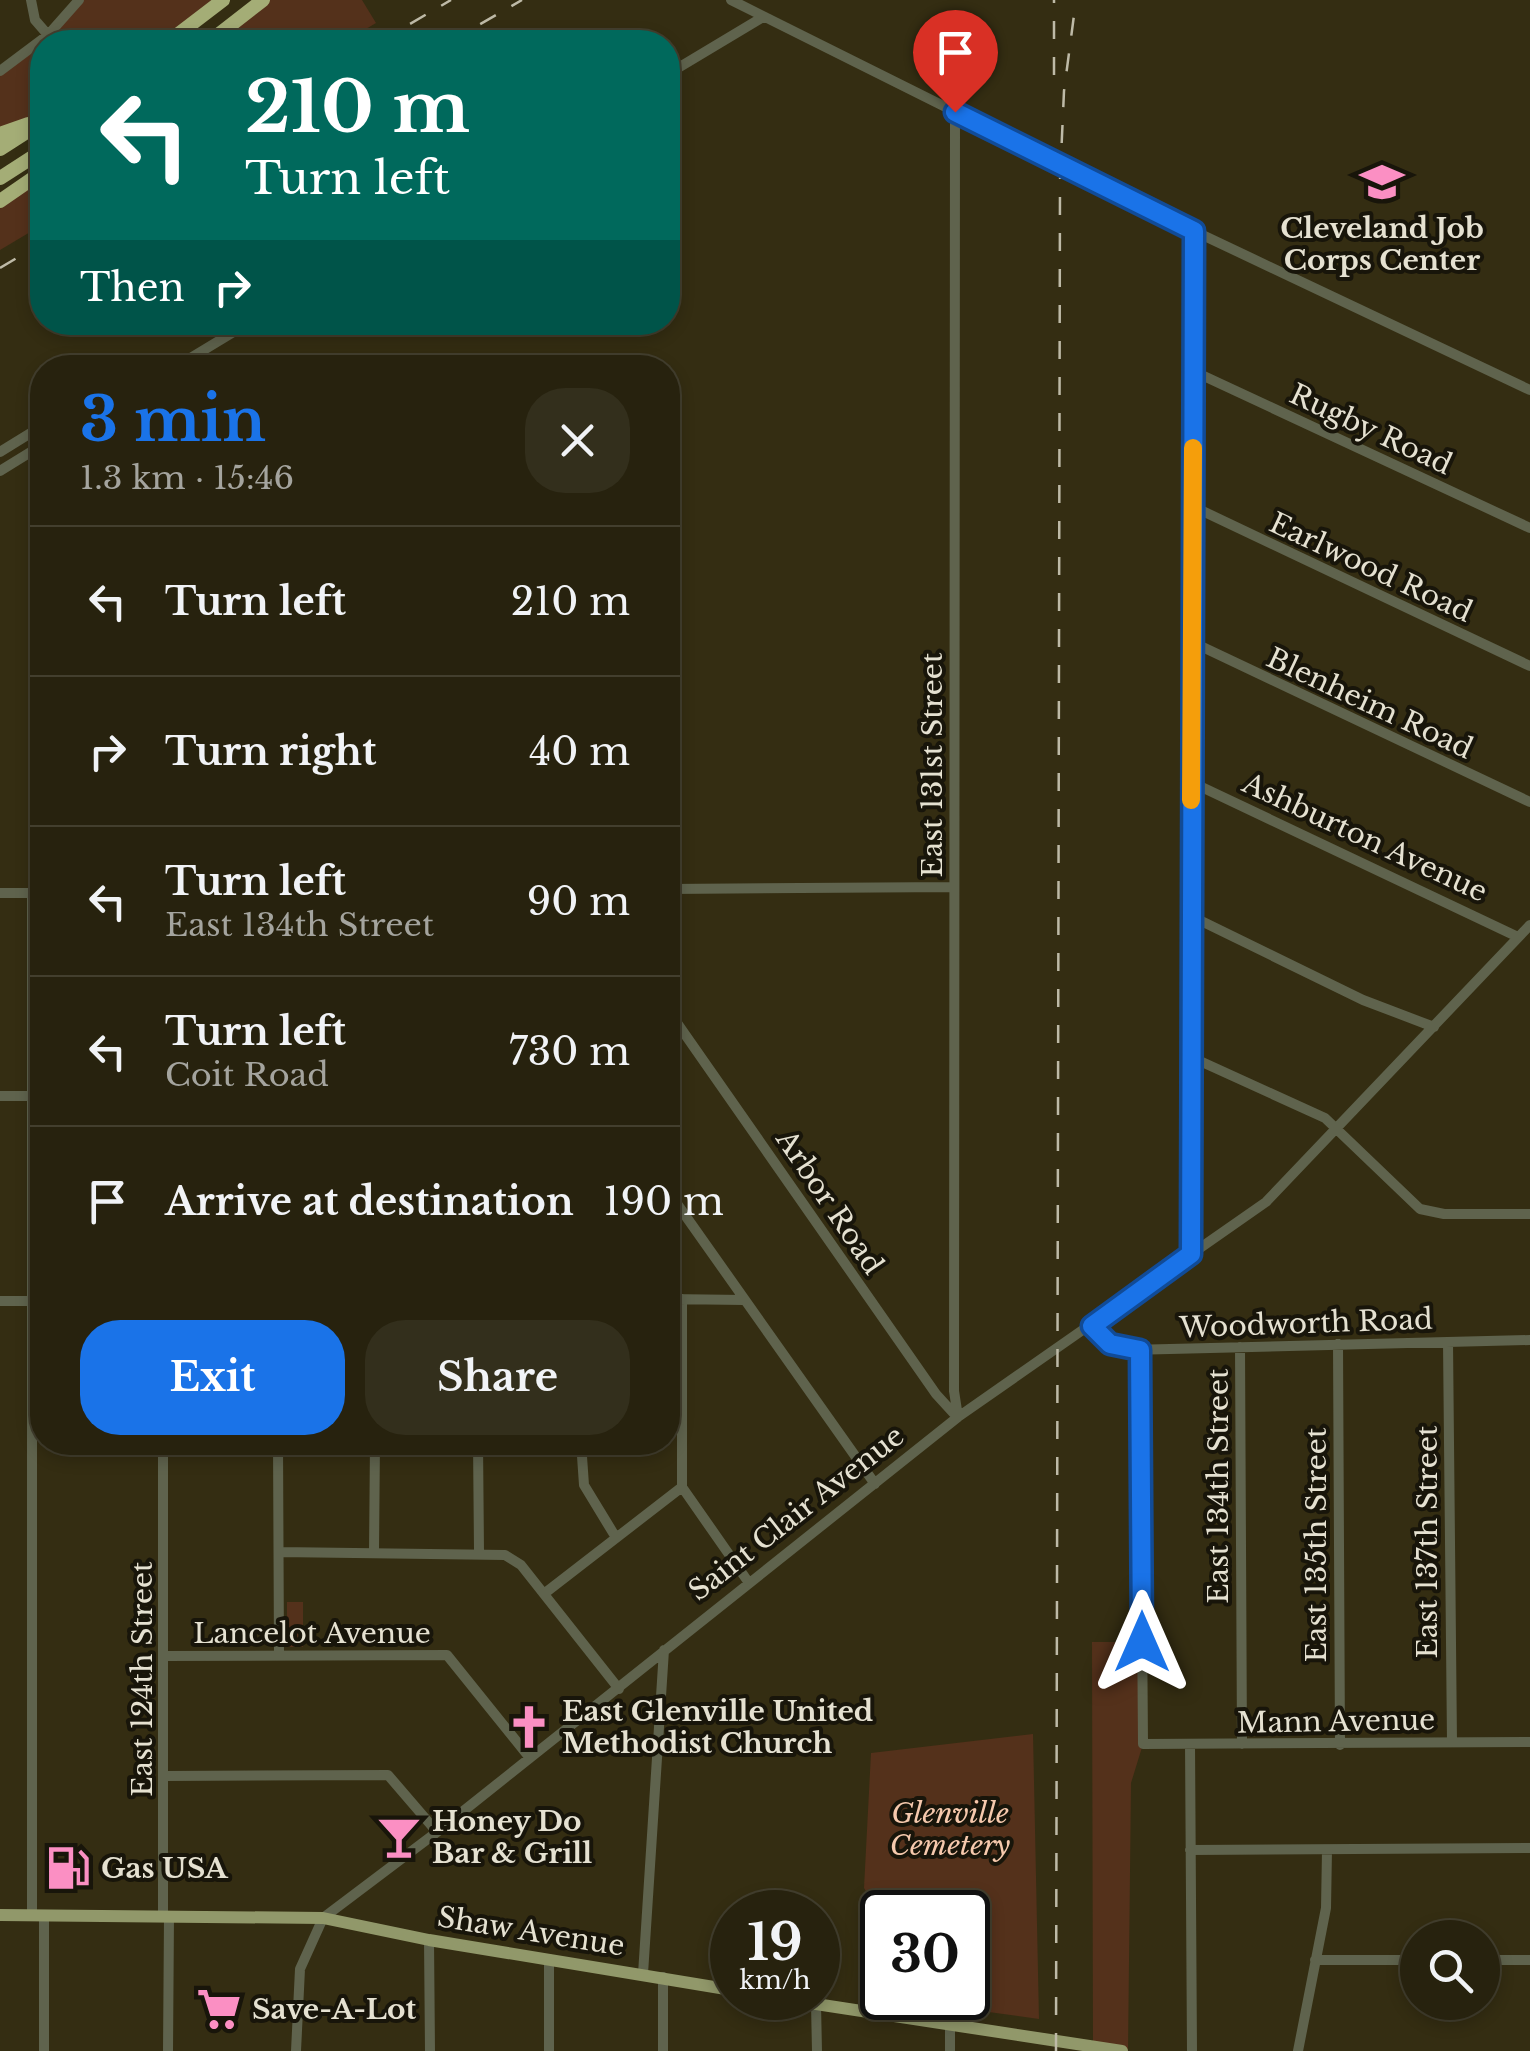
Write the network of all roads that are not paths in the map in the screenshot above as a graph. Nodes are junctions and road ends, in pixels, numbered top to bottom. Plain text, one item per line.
1 (31, 0) edge
2 (79, 0) edge
3 (223, 0) edge
4 (264, 0) edge
5 (731, 0) edge
6 (763, 16) junction
7 (44, 30) edge
8 (52, 30) edge
9 (184, 30) edge
10 (225, 30) edge
11 (30, 49) edge
12 (680, 67) edge
13 (0, 72) edge
14 (955, 112) junction
15 (30, 124) edge
16 (30, 128) edge
17 (0, 134) edge
18 (0, 149) edge
19 (30, 159) edge
20 (0, 178) edge
21 (30, 180) edge
22 (0, 201) edge
23 (1194, 231) junction
24 (229, 335) edge
25 (195, 355) edge
26 (1193, 371) junction
27 (1530, 390) edge
28 (30, 433) edge
29 (0, 452) edge
30 (30, 453) edge
31 (0, 471) edge
32 (1194, 506) junction
33 (1530, 528) edge
34 (1192, 642) junction
35 (1530, 666) edge
36 (1191, 782) junction
37 (1530, 802) edge
38 (954, 886) junction
39 (680, 889) edge
40 (0, 893) edge
41 (30, 893) edge
42 (1191, 916) junction
43 (1530, 925) edge
44 (1518, 937) junction
45 (680, 1027) edge
46 (1434, 1027) junction
47 (1191, 1057) junction
48 (0, 1096) edge
49 (30, 1096) edge
50 (1336, 1128) junction
51 (680, 1211) edge
52 (1530, 1214) edge
53 (1191, 1254) junction
54 (682, 1300) joint
55 (744, 1300) junction
56 (0, 1301) edge
57 (30, 1301) edge
58 (1092, 1326) junction
59 (1530, 1340) edge
60 (1448, 1342) junction
61 (1338, 1344) junction
62 (1240, 1347) junction
63 (1140, 1350) junction
64 (958, 1418) junction
65 (37, 1455) edge
66 (164, 1455) edge
67 (278, 1455) edge
68 (374, 1455) edge
69 (478, 1455) edge
70 (582, 1455) edge
71 (875, 1484) junction
72 (682, 1488) junction
73 (615, 1536) junction
74 (479, 1551) junction
75 (279, 1552) junction
76 (374, 1552) junction
77 (749, 1583) junction
78 (545, 1593) junction
79 (664, 1650) junction
80 (279, 1655) junction
81 (164, 1656) junction
82 (619, 1688) junction
83 (1452, 1742) junction
84 (1530, 1742) edge
85 (1190, 1744) junction
86 (1242, 1744) junction
87 (1340, 1745) junction
88 (530, 1758) junction
89 (164, 1776) junction
90 (438, 1832) junction
91 (1530, 1848) edge
92 (1190, 1850) junction
93 (1327, 1850) junction
94 (0, 1915) edge
95 (38, 1916) junction
96 (166, 1916) junction
97 (322, 1918) junction
98 (429, 1940) junction
99 (548, 1959) junction
100 (1316, 1960) junction
101 (1400, 1960) edge
102 (1500, 1960) edge
103 (1530, 1960) edge
104 (643, 1974) junction
105 (662, 1977) junction
106 (710, 1986) edge
107 (840, 2008) edge
108 (816, 2020) edge
109 (950, 2024) junction
110 (44, 2051) edge
111 (168, 2051) edge
112 (296, 2051) edge
113 (430, 2051) edge
114 (549, 2051) edge
115 (663, 2051) edge
116 (817, 2051) edge
117 (950, 2051) edge
118 (1122, 2051) edge
119 (1192, 2051) edge
120 (1298, 2051) edge

1 - 7 street
2 - 8 street
3 - 9 highway
4 - 10 highway
5 - 6 street
6 - 12 street
6 - 14 street
11 - 13 street
14 - 23 street
14 - 38 street, East 131st Street
15 - 17 highway
16 - 18 highway
19 - 20 highway
21 - 22 highway
23 - 26 street
23 - 27 street
24 - 25 street
26 - 32 street
26 - 33 street, Rugby Road
28 - 29 street
30 - 31 street
32 - 34 street
32 - 35 street, Earlwood Road
34 - 36 street
34 - 37 street, Blenheim Road
36 - 42 street
36 - 44 street, Ashburton Avenue
38 - 39 street
38 - 64 street, East 131st Street
40 - 41 street
42 - 46 street
42 - 47 street
43 - 44 street, Saint Clair Avenue
44 - 46 street, Saint Clair Avenue
45 - 64 street, Arbor Road
46 - 50 street, Saint Clair Avenue
47 - 50 street
47 - 53 street
48 - 49 street
50 - 52 street
50 - 53 street, Saint Clair Avenue
51 - 55 street
53 - 58 street, Saint Clair Avenue
54 - 55 street
54 - 72 street
55 - 71 street
56 - 57 street
58 - 63 street, Woodworth Road
58 - 64 street, Saint Clair Avenue
59 - 60 street, Woodworth Road
60 - 61 street, Woodworth Road
60 - 83 street, East 137th Street
61 - 62 street, Woodworth Road
61 - 87 street, East 135th Street
62 - 63 street, Woodworth Road
62 - 86 street, East 134th Street
63 - 85 street, Mann Avenue
64 - 71 street, Saint Clair Avenue
65 - 95 street
66 - 81 street, East 124th Street
67 - 75 street
68 - 76 street
69 - 74 street
70 - 73 street
71 - 77 street, Saint Clair Avenue
72 - 73 street
72 - 77 street
73 - 78 street
74 - 76 street
74 - 78 street
75 - 76 street
75 - 80 street
77 - 79 street, Saint Clair Avenue
78 - 82 street
79 - 82 street, Saint Clair Avenue
79 - 104 street
80 - 81 street, Lancelot Avenue
80 - 88 street, Lancelot Avenue
81 - 89 street, East 124th Street
82 - 88 street, Saint Clair Avenue
83 - 84 street, Mann Avenue
83 - 87 street, Mann Avenue
85 - 86 street, Mann Avenue
85 - 92 street
86 - 87 street, Mann Avenue
88 - 90 street, Saint Clair Avenue
89 - 90 street
89 - 96 street, East 124th Street
90 - 97 street, Saint Clair Avenue
91 - 93 street
92 - 93 street
92 - 119 street
93 - 100 street
94 - 95 main road
95 - 96 main road
95 - 110 street
96 - 97 main road
96 - 111 street, East 124th Street
97 - 98 main road, Shaw Avenue
97 - 112 street
98 - 99 main road, Shaw Avenue
98 - 113 street
99 - 104 main road, Shaw Avenue
99 - 114 street
100 - 101 street
100 - 120 street
102 - 103 street
104 - 105 main road, Shaw Avenue
105 - 106 main road, Shaw Avenue
105 - 115 street
107 - 109 main road
108 - 116 street
109 - 117 street
109 - 118 main road

